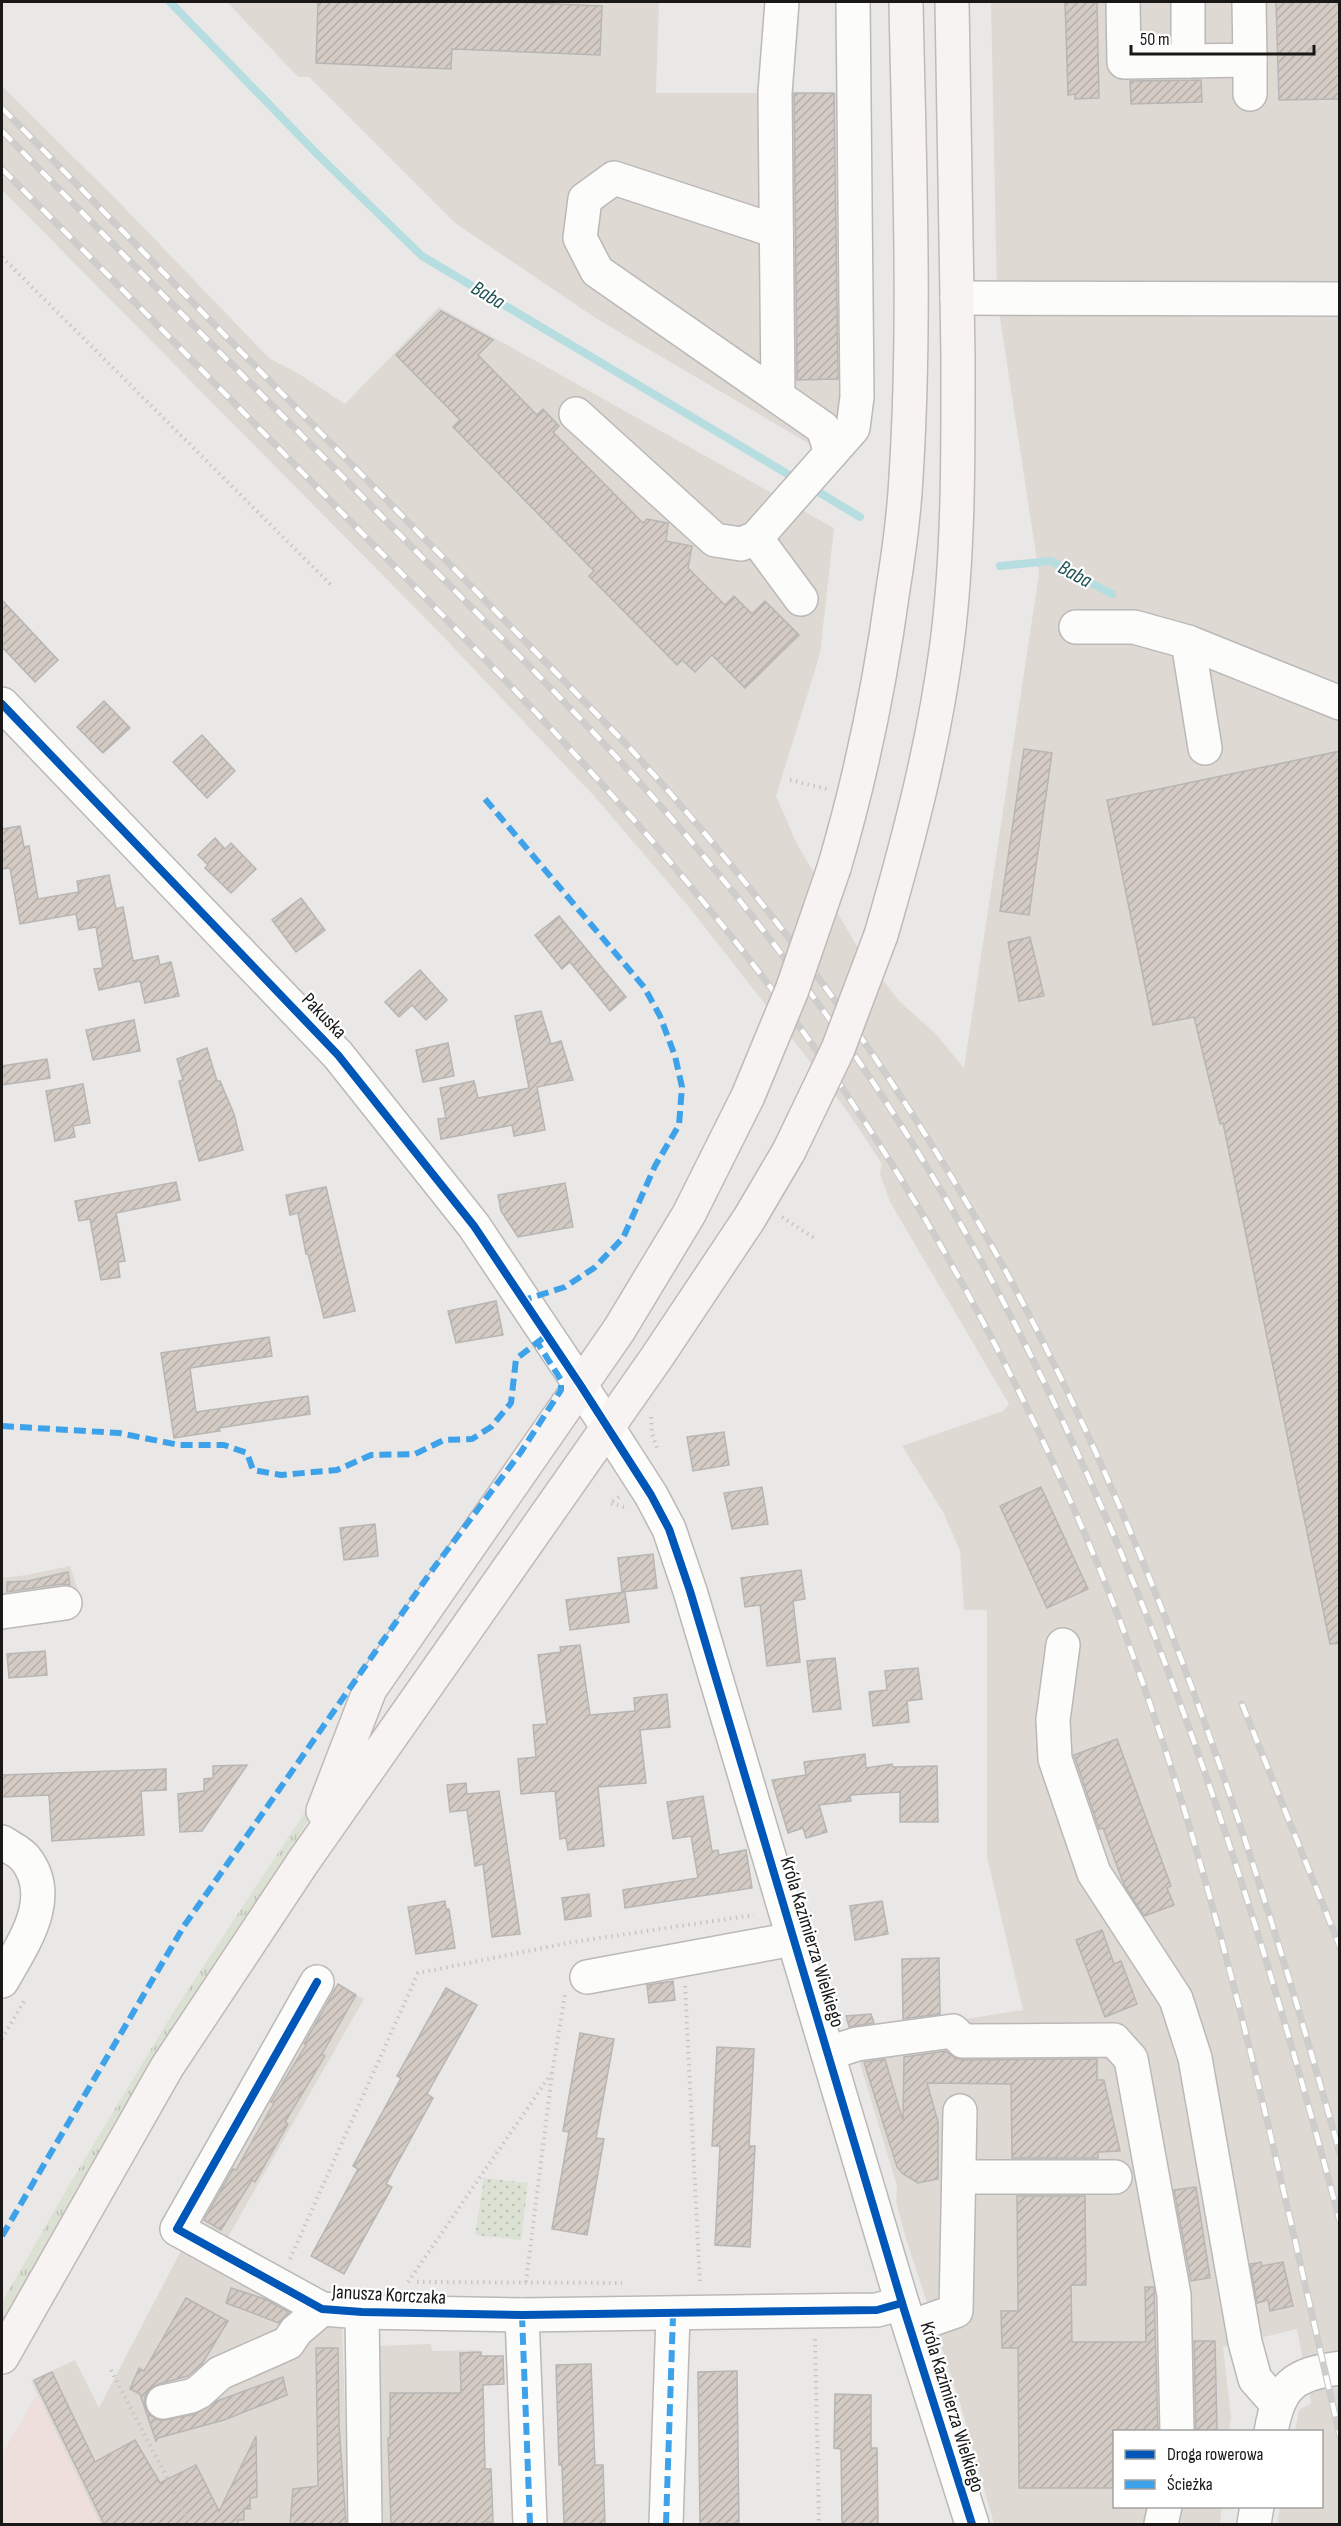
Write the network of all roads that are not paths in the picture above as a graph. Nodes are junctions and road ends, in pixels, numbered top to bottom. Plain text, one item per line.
1 (782, 2) edge
2 (852, 2) edge
3 (906, 2) edge
4 (952, 2) edge
5 (1123, 2) edge
6 (1188, 2) edge
7 (1249, 2) edge
8 (1250, 60) junction
9 (1188, 62) junction
10 (1250, 94) dead end
11 (776, 231) junction
12 (957, 298) junction
13 (1340, 299) edge
14 (778, 396) junction
15 (576, 414) dead end
16 (827, 458) junction
17 (756, 538) junction
18 (801, 598) dead end
19 (1076, 627) dead end
20 (1188, 642) junction
21 (1340, 703) edge
22 (2, 704) edge
23 (1205, 748) dead end
24 (581, 1386) junction
25 (607, 1426) junction
26 (65, 1603) dead end
27 (2, 1612) edge
28 (1063, 1645) dead end
29 (2, 1842) edge
30 (303, 1862) junction
31 (793, 1939) junction
32 (575, 1972) road end
33 (2, 1981) edge
34 (317, 1982) dead end
35 (829, 2053) junction
36 (960, 2111) dead end
37 (960, 2177) junction
38 (1114, 2177) dead end
39 (691, 2304) junction
40 (322, 2308) junction
41 (362, 2312) junction
42 (522, 2315) junction
43 (906, 2315) junction
44 (2, 2357) edge
45 (1340, 2367) edge
46 (163, 2402) dead end
47 (1274, 2418) edge
48 (1177, 2430) edge
49 (1165, 2508) edge
50 (1257, 2508) edge
51 (365, 2524) edge
52 (531, 2524) edge
53 (666, 2524) edge
54 (972, 2524) edge
55 (1161, 2524) edge
56 (1254, 2524) edge

1 - 11 street
2 - 16 street
3 - 24 main road, bridge
4 - 12 main road
5 - 9 street
6 - 9 street
7 - 8 street
8 - 9 street
8 - 10 street
11 - 14 street
11 - 14 street
12 - 13 street
12 - 25 main road, bridge
14 - 16 street
15 - 17 street
16 - 17 street
17 - 18 street
19 - 20 street
20 - 21 street
20 - 23 street
22 - 24 street, Pakuska
24 - 25 street, Króla Kazimierza Wielkiego
24 - 30 main road
25 - 30 main road
25 - 31 street, Króla Kazimierza Wielkiego
26 - 27 street
28 - 47 street
29 - 33 street
30 - 44 main road
31 - 32 street
31 - 35 street, Króla Kazimierza Wielkiego
34 - 40 street, Janusza Korczaka
35 - 43 street, Króla Kazimierza Wielkiego
35 - 48 street
36 - 37 street
37 - 38 street
37 - 43 street, Janusza Korczaka
39 - 42 street, Janusza Korczaka
39 - 43 street, Janusza Korczaka
39 - 53 street
40 - 41 street, Janusza Korczaka
40 - 46 street
41 - 42 street, Janusza Korczaka
41 - 51 street, Janusza Korczaka
42 - 52 street
43 - 54 street, Króla Kazimierza Wielkiego
45 - 47 street
49 - 55 street
50 - 56 street

